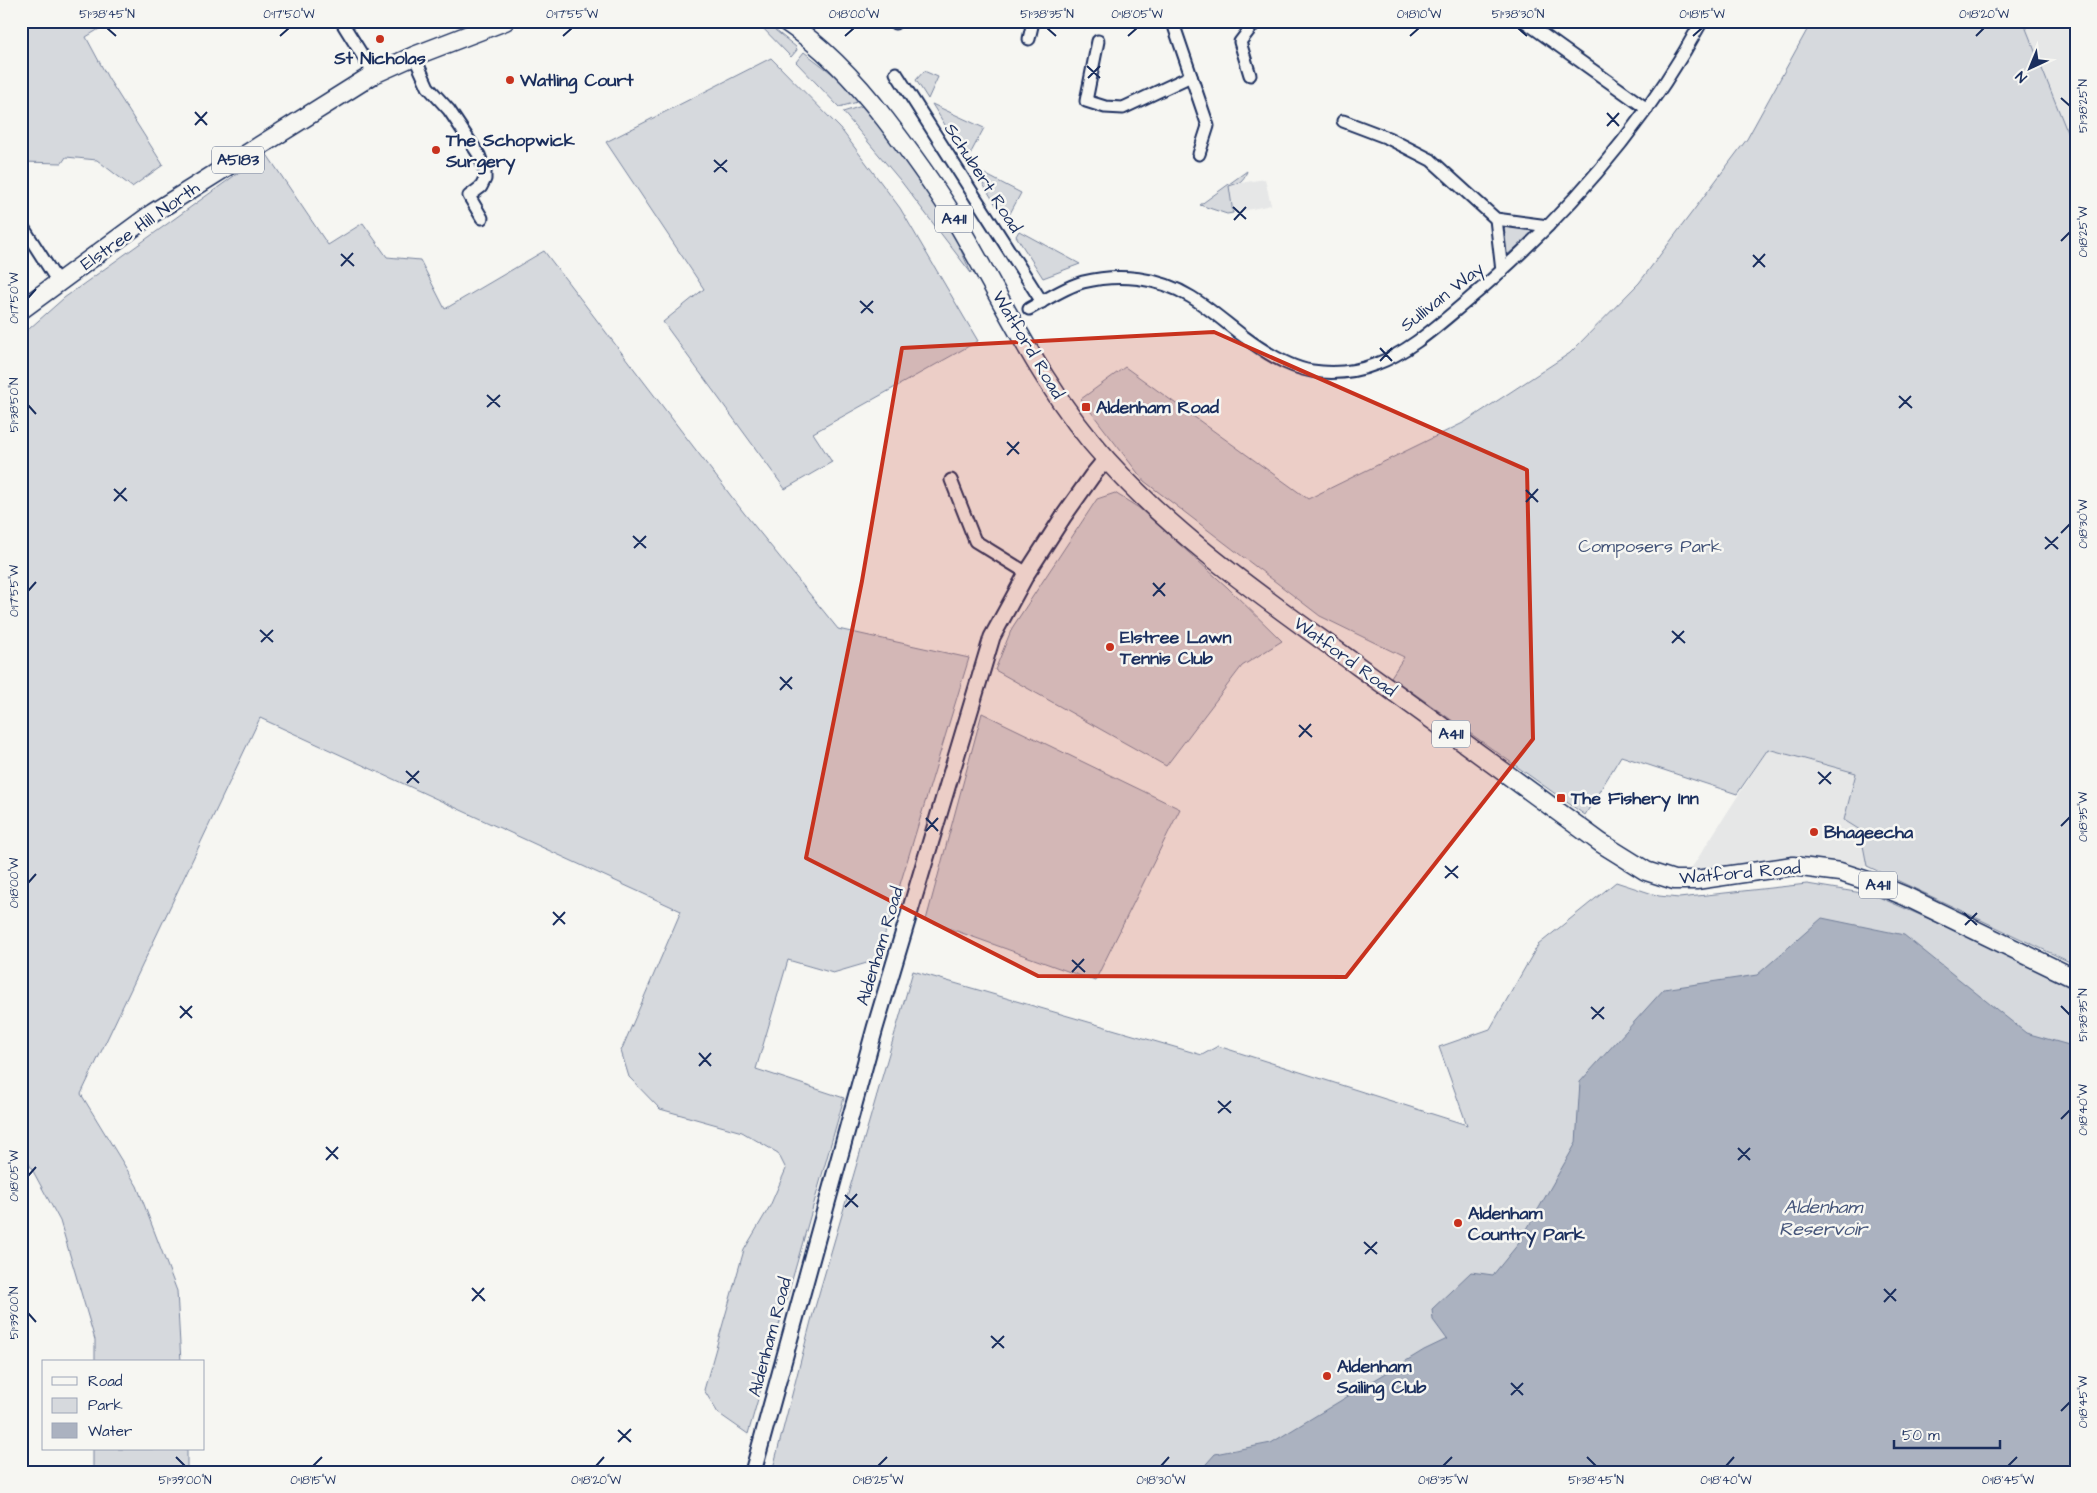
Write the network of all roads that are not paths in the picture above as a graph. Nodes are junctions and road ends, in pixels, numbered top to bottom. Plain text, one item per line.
1 (341, 21) edge
2 (505, 21) edge
3 (785, 21) edge
4 (804, 21) edge
5 (1030, 21) edge
6 (1256, 21) edge
7 (1524, 21) edge
8 (1702, 21) edge
9 (1175, 23) edge
10 (1029, 39) dead end
11 (812, 40) junction
12 (1098, 41) dead end
13 (414, 56) junction
14 (896, 72) dead end
15 (374, 74) junction
16 (1250, 75) dead end
17 (1191, 76) junction
18 (1647, 109) junction
19 (1343, 121) dead end
20 (1199, 154) dead end
21 (482, 218) dead end
22 (1496, 218) junction
23 (21, 224) edge
24 (1548, 226) junction
25 (1502, 272) junction
26 (58, 282) junction
27 (1042, 302) junction
28 (1029, 309) dead end
29 (21, 310) edge
30 (1106, 460) junction
31 (951, 480) dead end
32 (1027, 574) junction
33 (2076, 979) edge
34 (753, 1472) edge

1 - 15 street
2 - 13 main road, A5183
3 - 11 main road, Watford Road
4 - 11 main road, Watford Road
5 - 10 street
6 - 16 street
7 - 18 street
8 - 18 street, Sullivan Way
9 - 17 street
11 - 30 main road, Watford Road / A411
12 - 17 street
13 - 15 main road, A5183
13 - 21 street
14 - 27 street, Schubert Road
15 - 26 main road, Elstree Hill North / A5183
17 - 20 street
18 - 24 street, Sullivan Way
19 - 22 street
22 - 24 street
22 - 25 street
23 - 26 street
24 - 25 street, Sullivan Way
25 - 27 street, Sullivan Way
26 - 29 main road, Elstree Hill North / A5183
27 - 28 street, Sullivan Way
30 - 32 street, Aldenham Road
30 - 33 main road, Watford Road / A411
31 - 32 street
32 - 34 street, Aldenham Road

